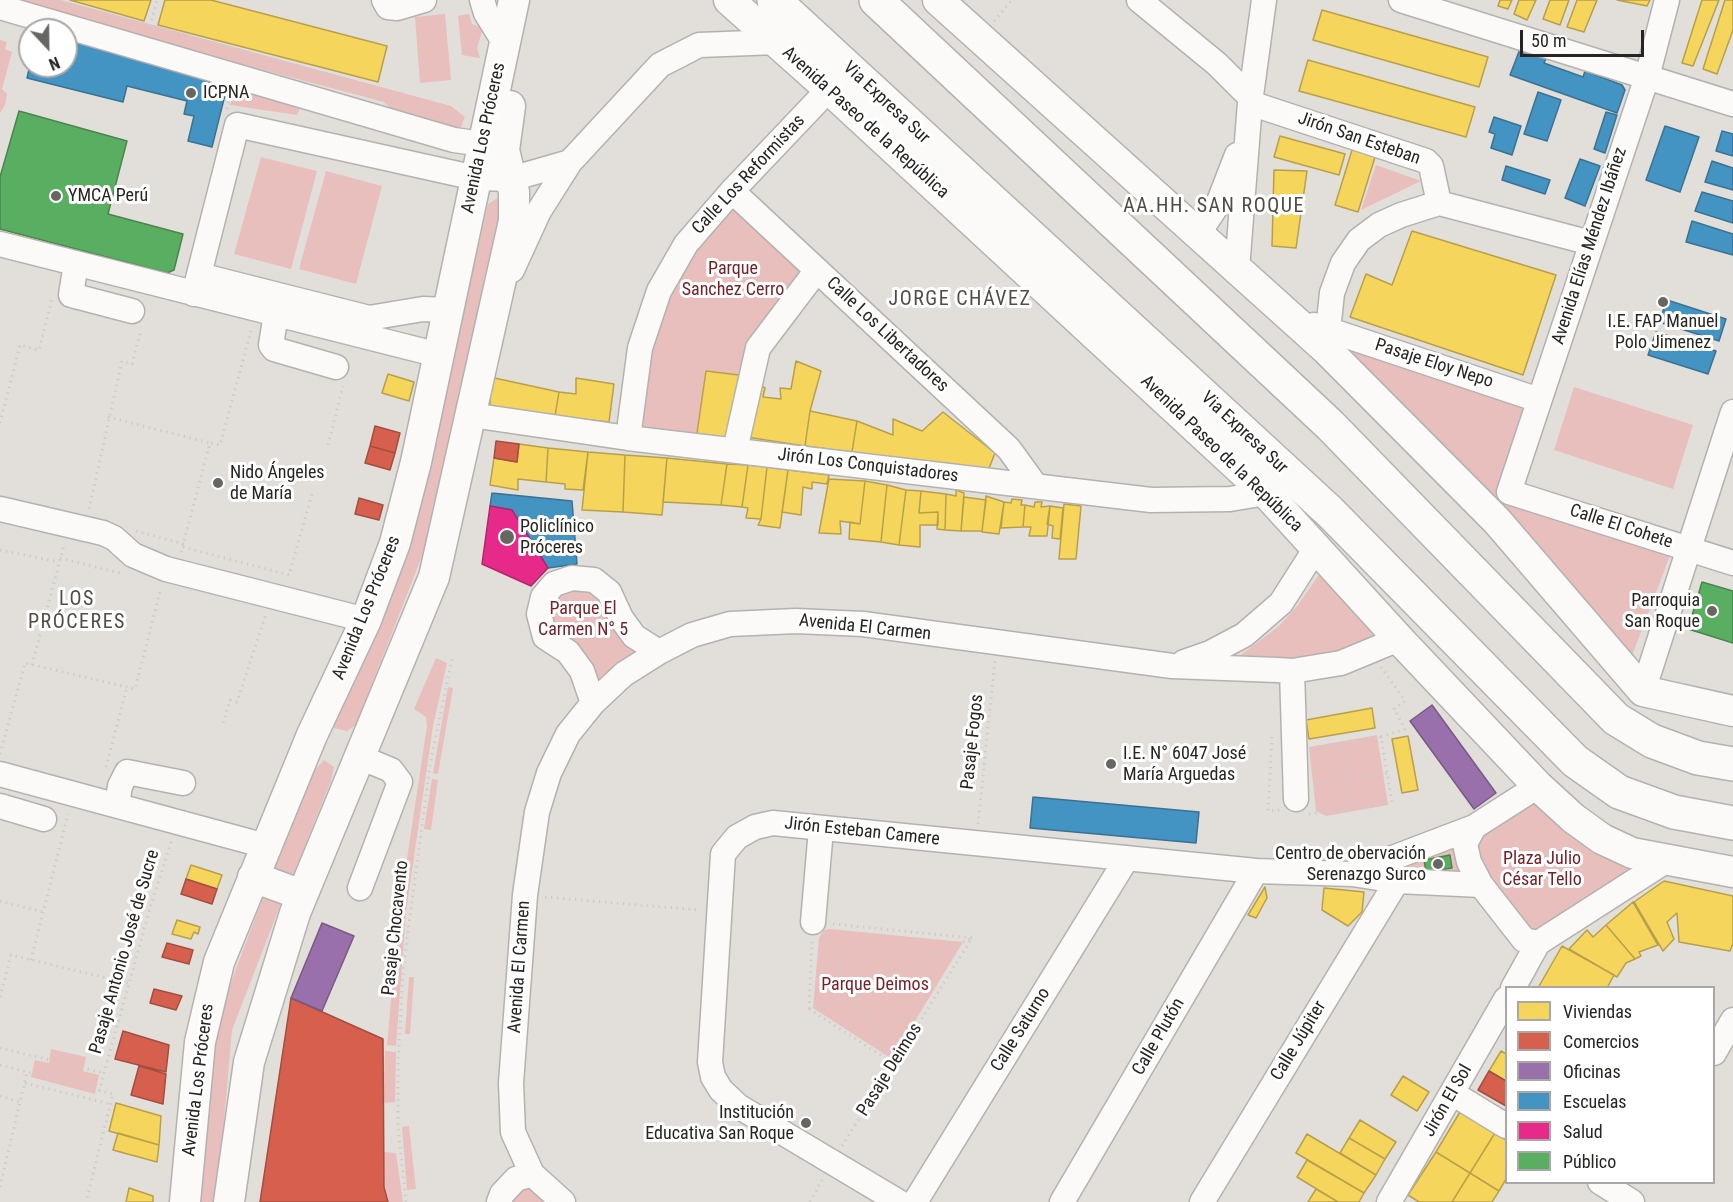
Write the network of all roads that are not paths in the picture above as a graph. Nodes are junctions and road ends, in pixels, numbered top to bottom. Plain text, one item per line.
1 (384, 0) edge
2 (424, 0) edge
3 (482, 0) edge
4 (514, 0) edge
5 (532, 0) edge
6 (729, 0) edge
7 (774, 0) edge
8 (876, 0) edge
9 (938, 0) edge
10 (1139, 0) edge
11 (1264, 0) edge
12 (1401, 0) edge
13 (1667, 0) edge
14 (0, 7) edge
15 (504, 42) junction
16 (777, 42) junction
17 (1647, 77) junction
18 (830, 89) junction
19 (1733, 104) edge
20 (1250, 105) junction
21 (483, 144) junction
22 (570, 162) junction
23 (476, 178) junction
24 (511, 179) junction
25 (732, 191) junction
26 (1439, 203) junction
27 (1198, 234) junction
28 (1591, 243) junction
29 (0, 244) edge
30 (76, 263) junction
31 (1237, 269) junction
32 (817, 270) junction
33 (196, 284) junction
34 (499, 300) junction
35 (448, 310) junction
36 (266, 312) junction
37 (137, 320) road end
38 (1327, 339) junction
39 (439, 355) junction
40 (340, 373) road end
41 (1539, 400) junction
42 (471, 415) junction
43 (1733, 415) edge
44 (628, 438) junction
45 (735, 450) junction
46 (1035, 485) junction
47 (1509, 492) joint
48 (1266, 493) junction
49 (0, 509) edge
50 (1316, 548) junction
51 (1689, 548) junction
52 (1733, 563) edge
53 (366, 620) junction
54 (1399, 639) junction
55 (659, 651) junction
56 (1172, 666) junction
57 (1292, 671) junction
58 (1643, 691) junction
59 (592, 703) junction
60 (1733, 711) edge
61 (312, 735) junction
62 (358, 755) junction
63 (1733, 764) edge
64 (0, 774) edge
65 (183, 783) dead end
66 (1538, 786) junction
67 (1303, 797) road end
68 (96, 799) junction
69 (0, 806) edge
70 (44, 819) dead end
71 (1733, 823) edge
72 (1474, 827) junction
73 (821, 829) junction
74 (266, 846) junction
75 (1127, 858) junction
76 (1669, 859) junction
77 (1256, 871) junction
78 (1733, 872) edge
79 (1352, 874) junction
80 (253, 877) junction
81 (1397, 880) junction
82 (1481, 885) junction
83 (360, 888) dead end
84 (302, 895) junction
85 (815, 923) road end
86 (1538, 943) junction
87 (1514, 986) edge
88 (1505, 1001) edge
89 (1733, 1020) edge
90 (1715, 1050) edge
91 (1452, 1093) junction
92 (1505, 1125) edge
93 (532, 1174) junction
94 (1605, 1184) edge
95 (1631, 1194) edge
96 (185, 1202) edge
97 (229, 1202) edge
98 (499, 1202) edge
99 (563, 1202) edge
100 (899, 1202) edge
101 (915, 1202) edge
102 (1062, 1202) edge
103 (1202, 1202) edge
104 (1389, 1202) edge

1 - 2 street
3 - 15 street
4 - 15 main road, Avenida Los Próceres
5 - 24 main road, Avenida Los Próceres
6 - 16 main road, Avenida Paseo de la República
7 - 71 highway, Via Expresa Sur
8 - 63 highway
9 - 27 main road
10 - 20 street, Jirón San Esteban
11 - 20 street
12 - 17 street
13 - 17 street, Avenida Elías Méndez Ibáñez
14 - 21 street
15 - 21 main road, Avenida Los Próceres
16 - 18 main road, Avenida Paseo de la República
16 - 22 street, Avenida Paseo de la República
17 - 19 street
17 - 28 street, Avenida Elías Méndez Ibáñez
18 - 25 street, Calle Los Reformistas
18 - 48 main road, Avenida Paseo de la República
20 - 26 street, Jirón San Esteban
20 - 27 street
20 - 31 street
21 - 23 main road, Avenida Los Próceres
22 - 24 street
22 - 34 street, Avenida Paseo de la República
23 - 24 street
23 - 33 street
23 - 35 main road, Avenida Los Próceres
24 - 34 main road, Avenida Los Próceres
25 - 32 street, Calle Los Libertadores
25 - 44 street, Calle Los Reformistas
26 - 28 street
26 - 38 street
27 - 31 main road
28 - 41 street, Avenida Elías Méndez Ibáñez
29 - 30 street
30 - 33 street
30 - 37 street
31 - 38 main road
32 - 45 street
32 - 46 street, Calle Los Libertadores
33 - 35 street
33 - 36 street
34 - 42 main road, Avenida Los Próceres
35 - 39 main road, Avenida Los Próceres
36 - 39 street
36 - 40 street
38 - 41 street, Pasaje Eloy Nepo
38 - 58 main road
39 - 53 main road, Avenida Los Próceres
41 - 47 street, Avenida Elías Méndez Ibáñez
42 - 44 street, Jirón Los Conquistadores
42 - 62 main road, Avenida Los Próceres
43 - 51 street
44 - 45 street, Jirón Los Conquistadores
45 - 46 street, Jirón Los Conquistadores
46 - 48 street, Jirón Los Conquistadores
47 - 51 street, Calle El Cohete
48 - 50 main road, Avenida Paseo de la República
49 - 53 street
50 - 54 main road, Avenida Paseo de la República
50 - 56 street
51 - 52 street, Calle El Cohete
51 - 58 street
53 - 61 main road, Avenida Los Próceres
54 - 57 street, Avenida El Carmen
54 - 66 main road, Avenida Paseo de la República
55 - 56 street, Avenida El Carmen
55 - 59 street, Avenida El Carmen
55 - 59 street
56 - 57 street, Avenida El Carmen
57 - 67 street
58 - 60 main road
59 - 93 street, Avenida El Carmen
61 - 62 main road
61 - 74 main road, Avenida Los Próceres
62 - 83 street
62 - 84 main road, Avenida Los Próceres
64 - 68 street
65 - 68 street
66 - 72 street, Jirón Esteban Camere
66 - 76 main road, Avenida Paseo de la República
68 - 74 street
69 - 70 street
72 - 79 street, Jirón Esteban Camere
72 - 82 street
73 - 75 street, Jirón Esteban Camere
73 - 85 street
73 - 100 street, Jirón Esteban Camere
74 - 80 main road, Avenida Los Próceres
75 - 77 street, Jirón Esteban Camere
75 - 101 street, Calle Saturno
76 - 78 main road, Avenida Paseo de la República
76 - 86 street
77 - 79 street, Jirón Esteban Camere
77 - 102 street, Calle Plutón
79 - 81 street, Jirón Esteban Camere
80 - 84 main road
80 - 96 main road, Avenida Los Próceres
81 - 82 street, Jirón Esteban Camere
81 - 103 street, Calle Júpiter
82 - 86 street
84 - 97 main road, Avenida Los Próceres
86 - 87 street
88 - 91 street, Jirón El Sol
89 - 90 street
91 - 92 street
91 - 104 street, Jirón El Sol
93 - 98 street
93 - 99 street, Avenida El Carmen
94 - 95 street

